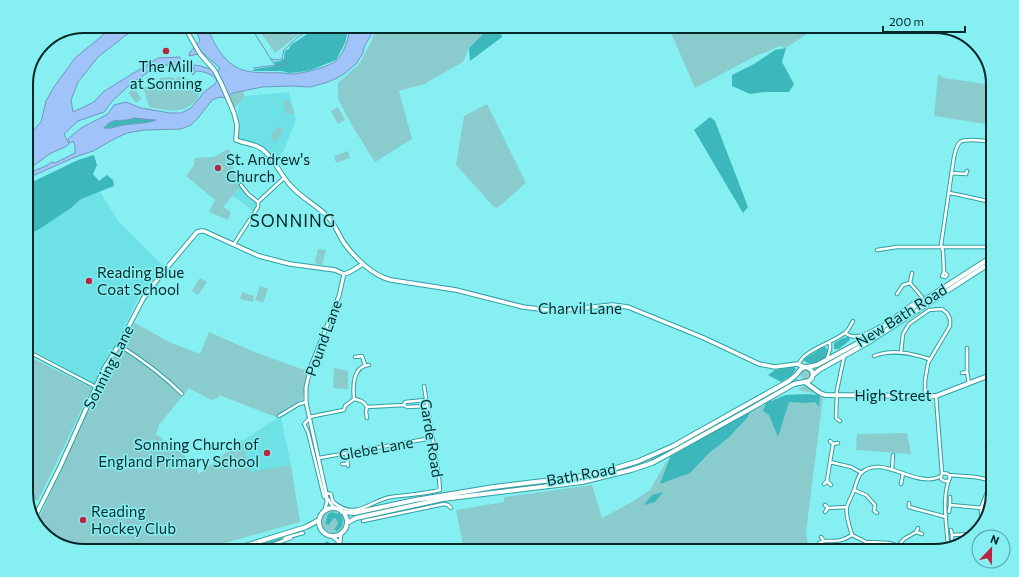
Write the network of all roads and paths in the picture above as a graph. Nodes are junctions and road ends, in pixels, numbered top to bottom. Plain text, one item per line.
1 (188, 33) edge
2 (986, 141) edge
3 (951, 172) junction
4 (966, 174) dead end
5 (284, 178) junction
6 (241, 185) dead end
7 (949, 193) junction
8 (986, 201) edge
9 (258, 202) junction
10 (234, 244) junction
11 (942, 247) junction
12 (986, 247) edge
13 (877, 250) dead end
14 (986, 261) edge
15 (363, 264) junction
16 (986, 265) edge
17 (944, 272) dead end
18 (912, 273) dead end
19 (344, 274) junction
20 (910, 283) junction
21 (897, 294) dead end
22 (853, 321) dead end
23 (845, 333) junction
24 (830, 343) junction
25 (119, 345) junction
26 (967, 348) dead end
27 (901, 352) junction
28 (33, 354) edge
29 (844, 356) junction
30 (874, 356) dead end
31 (355, 357) dead end
32 (930, 359) junction
33 (826, 360) junction
34 (793, 364) junction
35 (799, 364) junction
36 (365, 365) junction
37 (369, 365) dead end
38 (805, 367) junction
39 (799, 372) junction
40 (967, 372) junction
41 (962, 373) dead end
42 (812, 376) junction
43 (986, 377) edge
44 (804, 381) junction
45 (969, 384) junction
46 (424, 386) dead end
47 (96, 387) junction
48 (815, 388) junction
49 (182, 394) dead end
50 (836, 396) junction
51 (925, 396) junction
52 (936, 396) junction
53 (354, 400) junction
54 (426, 400) junction
55 (306, 402) junction
56 (404, 405) junction
57 (427, 406) junction
58 (367, 407) junction
59 (279, 416) dead end
60 (832, 417) dead end
61 (309, 418) junction
62 (367, 418) dead end
63 (836, 418) junction
64 (840, 421) dead end
65 (432, 438) junction
66 (830, 441) dead end
67 (838, 443) dead end
68 (833, 444) junction
69 (346, 453) junction
70 (894, 456) dead end
71 (319, 458) junction
72 (830, 462) junction
73 (342, 464) dead end
74 (942, 468) junction
75 (892, 469) junction
76 (862, 473) junction
77 (903, 473) junction
78 (948, 474) junction
79 (956, 476) junction
80 (944, 478) junction
81 (986, 479) edge
82 (827, 481) junction
83 (824, 484) dead end
84 (901, 484) dead end
85 (325, 485) junction
86 (831, 485) dead end
87 (321, 486) junction
88 (854, 490) junction
89 (326, 493) junction
90 (986, 495) edge
91 (325, 497) junction
92 (950, 497) dead end
93 (909, 503) dead end
94 (394, 504) junction
95 (825, 505) dead end
96 (950, 505) junction
97 (847, 507) junction
98 (904, 507) dead end
99 (334, 508) junction
100 (451, 508) dead end
101 (828, 508) junction
102 (909, 508) junction
103 (982, 508) junction
104 (396, 509) junction
105 (325, 510) junction
106 (342, 512) junction
107 (825, 512) dead end
108 (949, 512) dead end
109 (37, 513) edge
110 (874, 513) dead end
111 (398, 514) junction
112 (981, 514) edge
113 (946, 517) junction
114 (319, 520) junction
115 (363, 521) dead end
116 (347, 523) junction
117 (306, 527) junction
118 (918, 528) dead end
119 (320, 530) junction
120 (951, 530) dead end
121 (916, 532) junction
122 (302, 533) dead end
123 (341, 533) junction
124 (922, 534) dead end
125 (964, 534) edge
126 (852, 535) junction
127 (952, 535) junction
128 (332, 536) junction
129 (820, 537) dead end
130 (291, 538) dead end
131 (282, 541) junction
132 (824, 541) junction
133 (952, 541) edge
134 (948, 542) edge
135 (340, 543) joint
136 (819, 543) dead end
137 (251, 544) edge
138 (274, 544) edge
139 (882, 544) edge
140 (900, 544) edge

1 - 5 main road, Charvil Lane
2 - 3 street
3 - 4 street
3 - 7 street
5 - 9 street
5 - 15 main road, Charvil Lane
6 - 9 street
7 - 8 street
7 - 11 street
9 - 10 street
10 - 19 main road
10 - 25 main road, Sonning Lane
11 - 12 street
11 - 13 street
11 - 17 street
14 - 33 main road, New Bath Road
15 - 19 main road
15 - 34 main road, Charvil Lane
16 - 29 main road, New Bath Road
18 - 20 street
19 - 55 street, Pound Lane
20 - 21 street
20 - 23 street
22 - 23 street
23 - 24 street
24 - 33 street
24 - 35 street
25 - 47 main road, Sonning Lane
25 - 49 street
26 - 40 street
27 - 30 street
27 - 32 street
27 - 32 street
28 - 47 street
29 - 42 main road, New Bath Road
29 - 50 street
31 - 36 street
32 - 51 street
33 - 38 main road, New Bath Road
34 - 35 main road, Charvil Lane
34 - 39 main road
35 - 38 main road, Charvil Lane
36 - 37 street
36 - 53 street
38 - 39 main road, Bath Road
38 - 42 main road
39 - 44 main road
39 - 94 main road, Bath Road
40 - 41 street
40 - 45 street
42 - 44 main road, Bath Road
42 - 48 main road
43 - 45 main road, High Street
44 - 48 main road, High Street
44 - 104 main road, Bath Road
45 - 52 main road, High Street
46 - 54 street, Garde Road
47 - 109 main road, Sonning Lane
48 - 50 main road, High Street
50 - 51 main road, High Street
50 - 63 street
51 - 52 main road, High Street
52 - 74 street
53 - 58 street
53 - 61 street
54 - 56 street
54 - 57 street, Garde Road
55 - 59 street
55 - 61 street, Pound Lane
56 - 57 street
56 - 58 street
57 - 65 street, Garde Road
58 - 62 street
60 - 63 street
61 - 71 street, Pound Lane
61 - 87 street
63 - 64 street
65 - 69 street, Glebe Lane
65 - 89 street, Garde Road
66 - 68 street
67 - 68 street
68 - 72 street
69 - 71 street, Glebe Lane
69 - 73 street
70 - 75 street
71 - 85 street, Pound Lane
72 - 76 street
72 - 82 street
74 - 78 street
74 - 80 street
75 - 76 street
75 - 77 street
76 - 88 street
77 - 80 street
77 - 84 street
78 - 79 street
78 - 80 street
78 - 80 street
79 - 80 street
79 - 81 street
80 - 113 street
82 - 83 street
82 - 86 street
85 - 87 street
85 - 89 street, Pound Lane
87 - 91 street
88 - 97 street
88 - 110 street
89 - 91 street, Pound Lane
90 - 103 street
91 - 99 street, Pound Lane
91 - 105 street, Pound Lane
92 - 96 street
93 - 102 street
94 - 104 main road
94 - 106 main road, Bath Road
95 - 101 street
96 - 103 street
96 - 108 street
97 - 101 street
97 - 126 street
98 - 102 street
99 - 105 main road
99 - 106 main road
100 - 111 street
101 - 107 street
102 - 113 street
103 - 112 street
104 - 111 street
104 - 116 main road, Bath Road
105 - 114 main road
106 - 116 main road
111 - 115 street
113 - 134 street
114 - 117 main road
114 - 119 main road
116 - 123 main road
117 - 119 main road
117 - 137 main road
118 - 121 street
119 - 128 main road
120 - 127 street
121 - 124 street
121 - 140 street
122 - 131 street
123 - 128 main road
123 - 135 street
125 - 127 street
126 - 132 street
126 - 139 street
127 - 133 street
128 - 135 street
129 - 132 street
130 - 131 street
131 - 138 street
132 - 136 street

